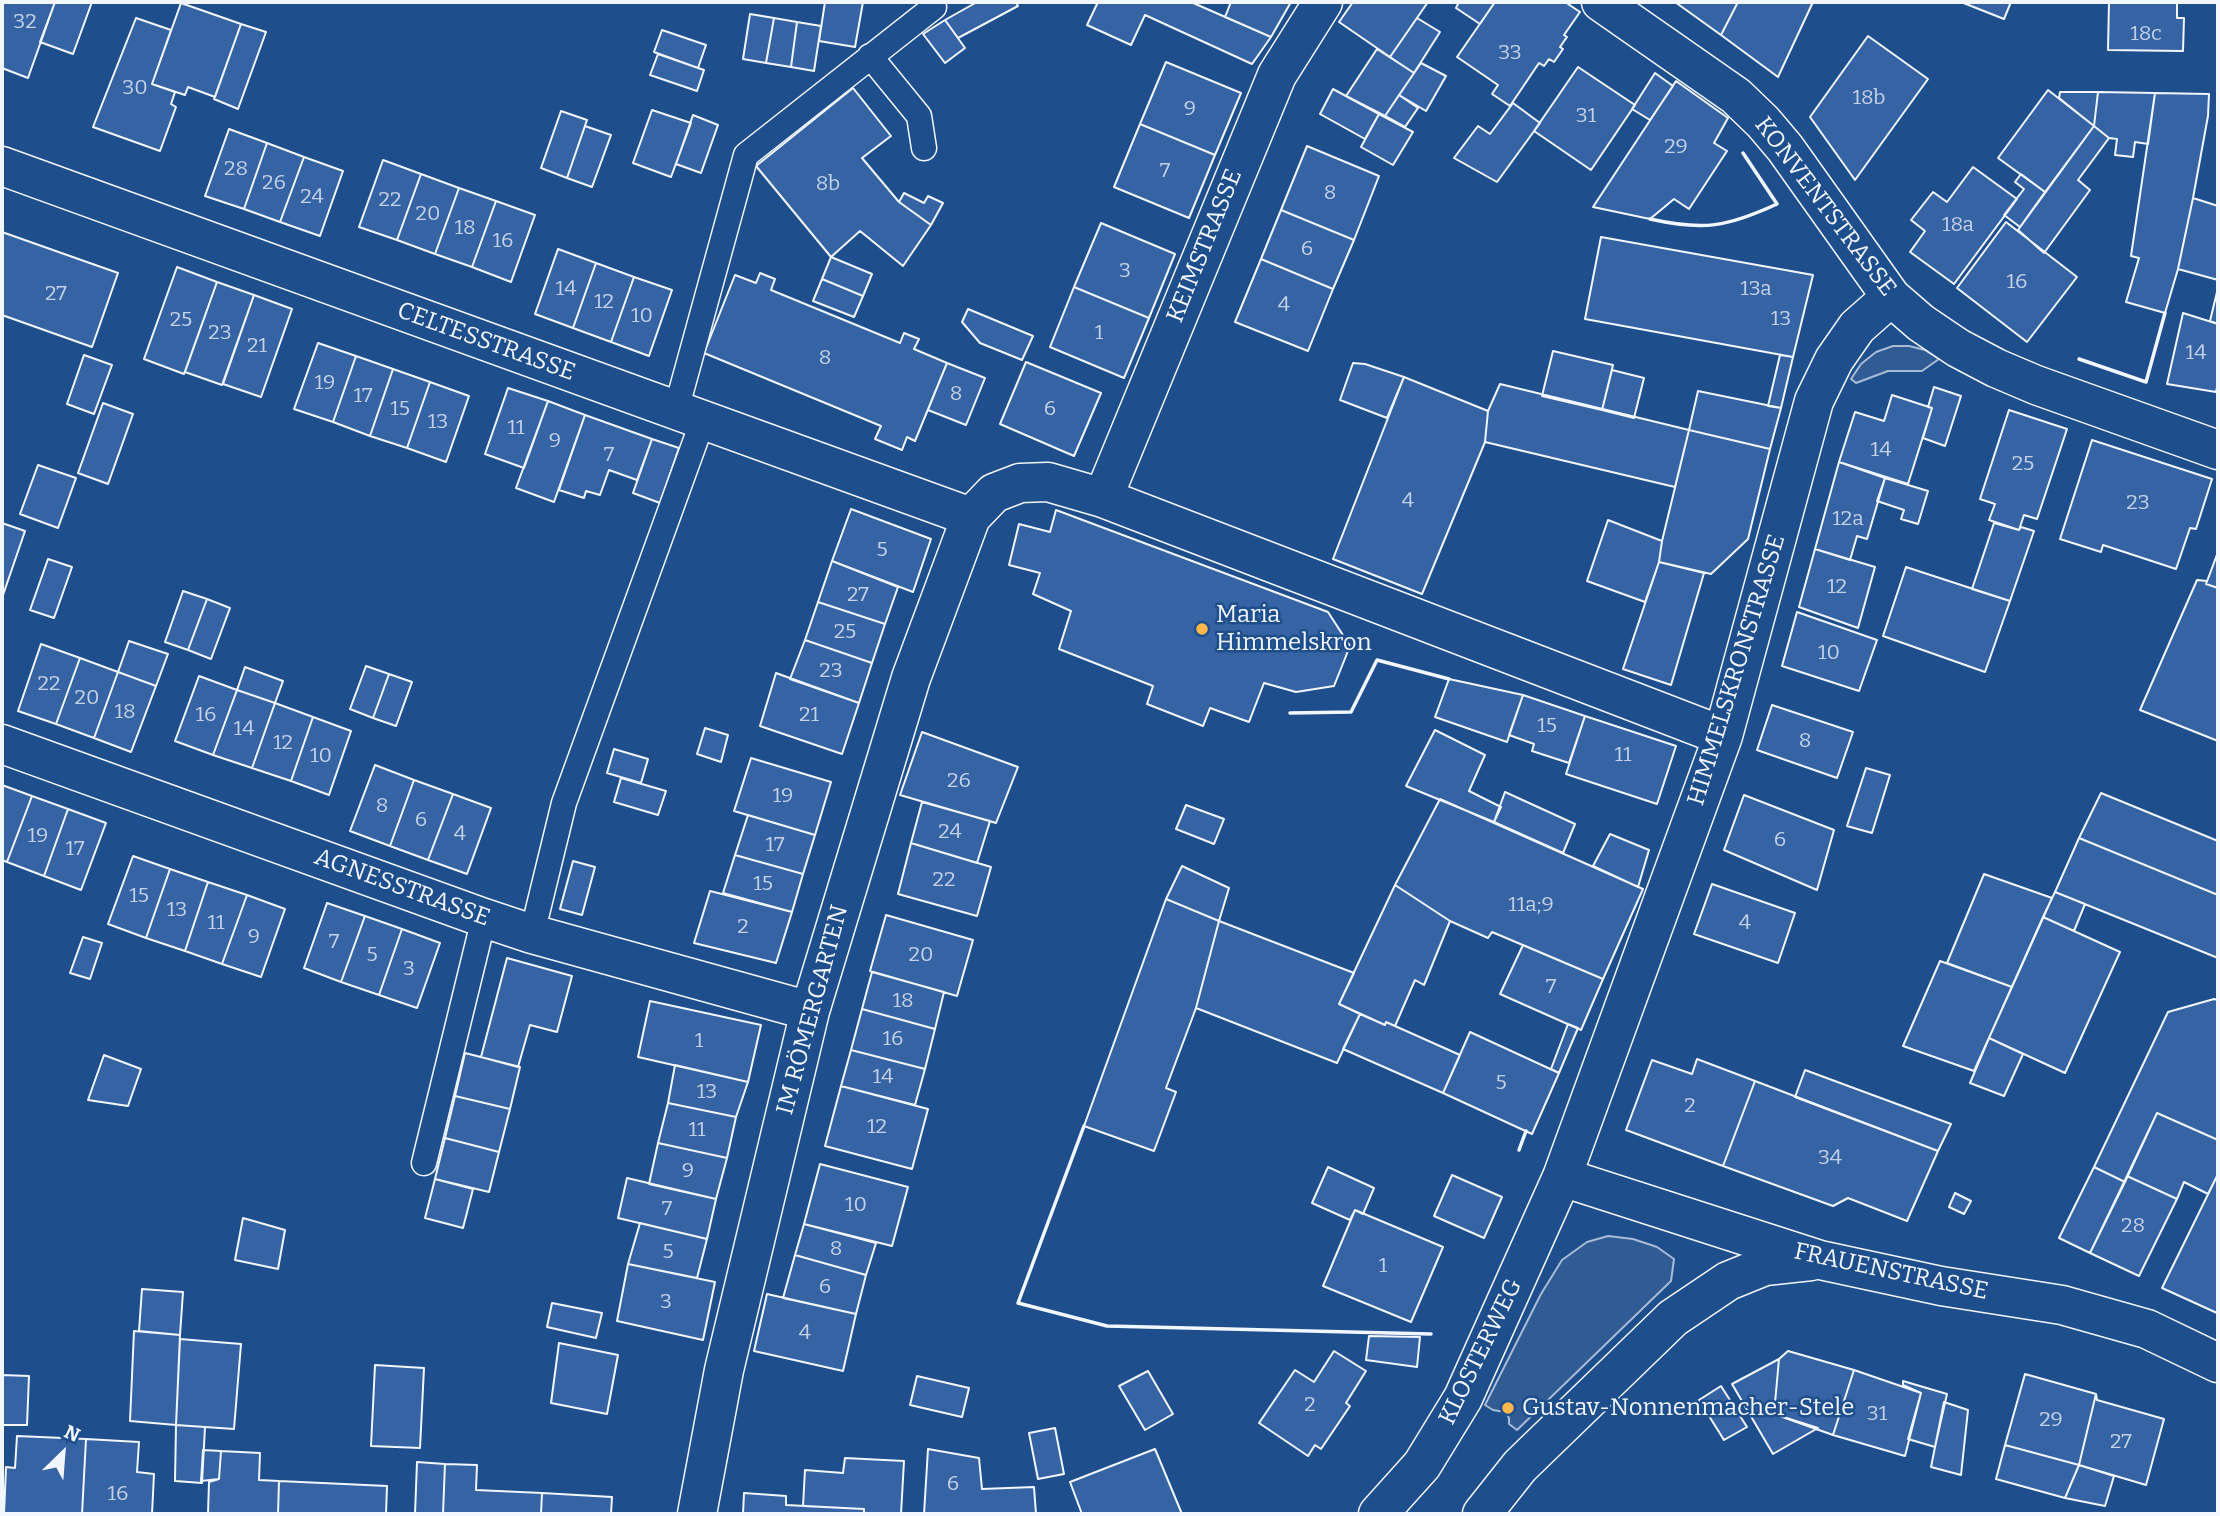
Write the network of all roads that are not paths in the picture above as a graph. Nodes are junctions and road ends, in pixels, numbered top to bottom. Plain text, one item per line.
1 (1323, 2) edge
2 (1601, 2) edge
3 (934, 7) dead end
4 (870, 56) junction
5 (924, 148) dead end
6 (2, 166) edge
7 (1891, 297) junction
8 (689, 415) junction
9 (2218, 450) edge
10 (1102, 498) junction
11 (971, 517) junction
12 (1723, 736) junction
13 (2, 744) edge
14 (484, 918) junction
15 (532, 934) junction
16 (810, 1011) junction
17 (424, 1163) dead end
18 (1562, 1177) junction
19 (1820, 1261) junction
20 (2218, 1363) edge
21 (697, 1514) edge
22 (1378, 1514) edge
23 (1482, 1514) edge

1 - 10 street, KEIMSTRASSE
2 - 7 street, KONVENTSTRASSE
3 - 4 lane
4 - 5 lane
4 - 8 lane
6 - 8 street, CELTESSTRASSE
7 - 9 street, KONVENTSTRASSE
7 - 12 street, HIMMELSKRONSTRASSE
8 - 11 street, CELTESSTRASSE
8 - 15 lane
10 - 11 street
10 - 12 street
11 - 16 street, IM RÖMERGARTEN
12 - 18 street, HIMMELSKRONSTRASSE
13 - 14 street, AGNESSTRASSE
14 - 15 street, AGNESSTRASSE
14 - 17 lane
15 - 16 street, AGNESSTRASSE
16 - 21 street, IM RÖMERGARTEN
18 - 19 street, FRAUENSTRASSE
18 - 22 street, KLOSTERWEG
19 - 20 street, FRAUENSTRASSE
19 - 23 street

